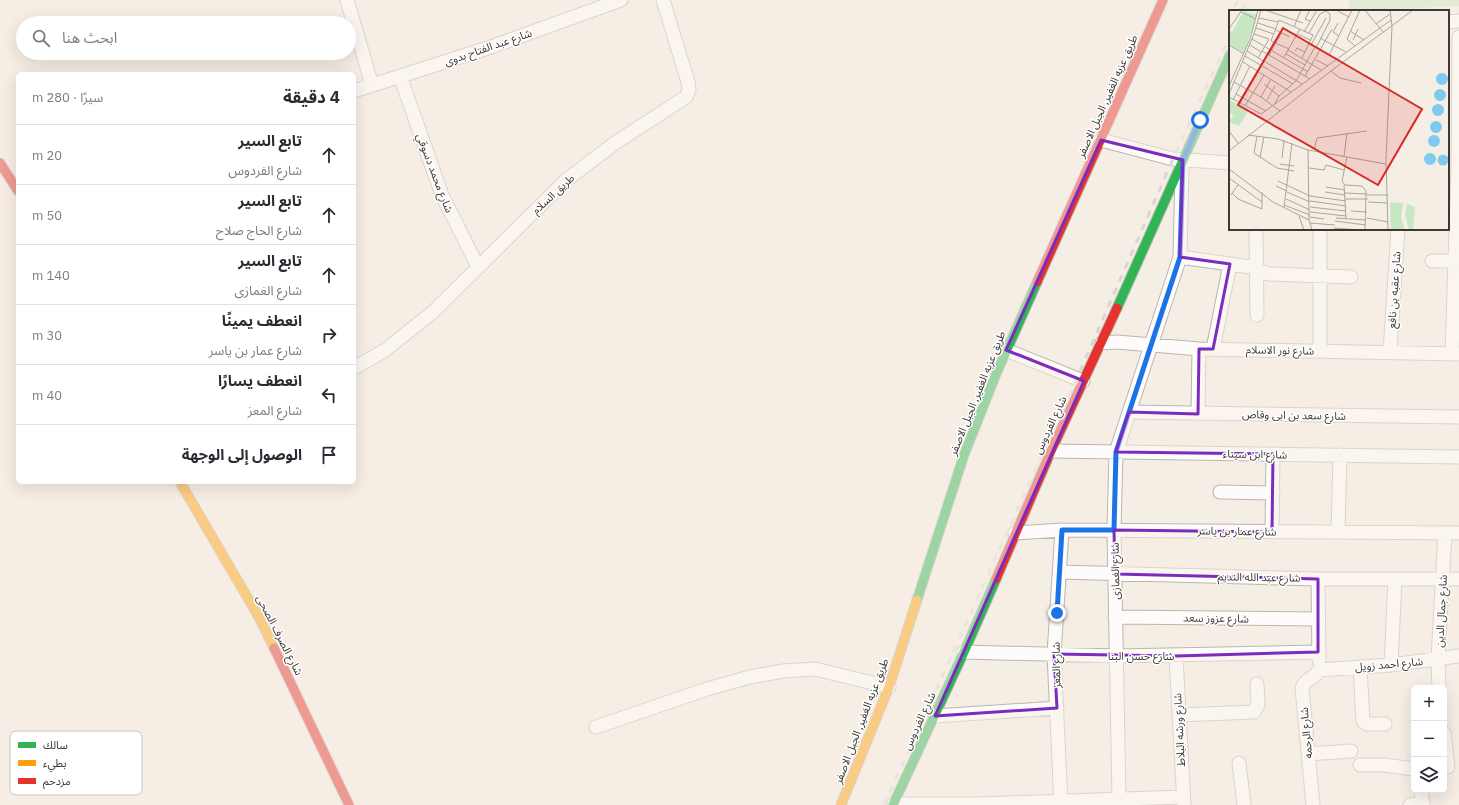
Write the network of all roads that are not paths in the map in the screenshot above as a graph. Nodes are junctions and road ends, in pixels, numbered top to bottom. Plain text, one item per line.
1 (348, 0) edge
2 (621, 0) edge
3 (663, 0) edge
4 (1163, 0) edge
5 (353, 16) edge
6 (1459, 21) edge
7 (1449, 22) edge
8 (356, 28) edge
9 (1459, 37) edge
10 (1229, 59) edge
11 (400, 76) junction
12 (1224, 80) edge
13 (1459, 82) edge
14 (1449, 83) edge
15 (372, 85) junction
16 (356, 90) edge
17 (1101, 140) junction
18 (1183, 160) junction
19 (0, 163) edge
20 (1229, 163) edge
21 (1455, 168) edge
22 (16, 187) edge
23 (1256, 230) edge
24 (1320, 230) edge
25 (1398, 230) edge
26 (1180, 257) junction
27 (1432, 261) dead end
28 (1455, 261) junction
29 (1230, 264) junction
30 (478, 267) junction
31 (1256, 269) junction
32 (1321, 276) junction
33 (1351, 277) dead end
34 (1257, 315) dead end
35 (1102, 343) junction
36 (1150, 346) junction
37 (1200, 349) junction
38 (1213, 349) junction
39 (1006, 350) junction
40 (1320, 351) junction
41 (1390, 352) junction
42 (1456, 354) edge
43 (356, 367) edge
44 (1083, 381) junction
45 (1129, 412) junction
46 (1198, 414) junction
47 (1459, 417) edge
48 (1051, 451) junction
49 (1116, 452) junction
50 (1273, 454) junction
51 (1340, 455) junction
52 (1459, 457) edge
53 (181, 484) edge
54 (1220, 492) dead end
55 (1273, 493) junction
56 (1062, 530) junction
57 (1114, 530) junction
58 (1272, 532) junction
59 (1338, 532) junction
60 (1015, 533) junction
61 (1445, 533) junction
62 (1459, 533) edge
63 (1060, 572) junction
64 (1115, 574) junction
65 (1318, 579) junction
66 (1395, 579) junction
67 (1443, 579) junction
68 (1459, 579) edge
69 (1115, 617) junction
70 (1318, 619) junction
71 (964, 652) junction
72 (1318, 652) junction
73 (1054, 654) junction
74 (1116, 656) junction
75 (1176, 656) junction
76 (1459, 656) edge
77 (1438, 659) junction
78 (1391, 664) junction
79 (1360, 667) junction
80 (1319, 670) junction
81 (1257, 684) dead end
82 (1439, 685) edge
83 (889, 687) junction
84 (1057, 708) junction
85 (1179, 715) junction
86 (935, 716) junction
87 (1385, 724) dead end
88 (596, 727) dead end
89 (1351, 750) dead end
90 (1447, 750) edge
91 (1308, 754) junction
92 (1239, 763) dead end
93 (1360, 766) dead end
94 (1450, 767) edge
95 (1411, 769) edge
96 (1421, 793) edge
97 (1114, 801) edge
98 (1183, 801) edge
99 (1158, 802) edge
100 (1061, 803) edge
101 (893, 804) edge
102 (977, 804) edge
103 (1419, 804) edge
104 (349, 805) edge
105 (841, 805) edge
106 (1244, 805) edge
107 (1313, 805) edge

1 - 5 street
2 - 11 street, شارع عبد الفتاح بدوى
3 - 30 street, طريق السلام
4 - 17 street, طريق عزبه الغفير, الجبل الاصفر
6 - 7 street
8 - 15 street
9 - 13 street
10 - 12 street, شارع الفردوس
11 - 15 street, شارع عبد الفتاح بدوى
11 - 30 street, شارع محمد دسوقي
12 - 18 street, شارع الفردوس
13 - 14 street
13 - 21 street
15 - 16 street, شارع عبد الفتاح بدوى
17 - 18 street
17 - 39 street, طريق عزبه الغفير, الجبل الاصفر
18 - 20 street
18 - 26 street, شارع الغمازى
18 - 35 street, شارع الفردوس
19 - 22 street
21 - 28 street
23 - 31 street
24 - 32 street
25 - 41 street, شارع عقبه بن نافع
26 - 29 street
26 - 36 street, شارع الغمازى
27 - 28 street
28 - 42 street
29 - 31 street
29 - 38 street
30 - 43 street, طريق السلام
31 - 32 street
31 - 34 street
32 - 33 street
32 - 40 street
35 - 36 street, شارع نور الاسلام
35 - 44 street, شارع الفردوس
36 - 37 street, شارع نور الاسلام
36 - 45 street, شارع الغمازى
37 - 38 street, شارع نور الاسلام
37 - 46 street
38 - 40 street, شارع نور الاسلام
39 - 44 street
39 - 83 street, طريق عزبه الغفير, الجبل الاصفر
40 - 41 street, شارع نور الاسلام
41 - 42 street, شارع نور الاسلام
44 - 48 street, شارع الفردوس
45 - 46 street, شارع سعد بن ابى وقاص
45 - 49 street, شارع الغمازى
46 - 47 street, شارع سعد بن ابى وقاص
48 - 49 street, شارع ابن سيناء
48 - 60 street, شارع الفردوس
49 - 50 street, شارع ابن سيناء
49 - 57 street, شارع الغمازى
50 - 51 street, شارع ابن سيناء
50 - 55 street
51 - 52 street, شارع ابن سيناء
51 - 59 street
53 - 104 street, شارع الصرف الصحى
54 - 55 street
55 - 58 street
56 - 57 street, شارع عمار بن ياسر
56 - 60 street, شارع عمار بن ياسر
56 - 63 street, شارع المعز
57 - 58 street, شارع عمار بن ياسر
57 - 64 street, شارع الغمازى
58 - 59 street, شارع عمار بن ياسر
59 - 61 street, شارع عمار بن ياسر
60 - 71 street, شارع الفردوس
61 - 62 street, شارع عمار بن ياسر
61 - 67 street, شارع جمال الدين
63 - 64 street, شارع عبد الله النديم
63 - 73 street, شارع المعز
64 - 65 street, شارع عبد الله النديم
64 - 69 street, شارع الغمازى
65 - 66 street, شارع عبد الله النديم
65 - 70 street
66 - 67 street, شارع عبد الله النديم
66 - 78 street
67 - 68 street, شارع عبد الله النديم
67 - 77 street, شارع جمال الدين
69 - 70 street, شارع عزوز سعد
69 - 74 street, شارع الغمازى
70 - 72 street
71 - 73 street, شارع حسن البنا
71 - 86 street, شارع الفردوس
72 - 75 street, شارع حسن البنا
72 - 80 street
73 - 74 street, شارع حسن البنا
73 - 84 street, شارع المعز
74 - 75 street, شارع حسن البنا
74 - 97 street, شارع الغمازى
75 - 85 street, شارع ورشه البلاط
76 - 77 street, شارع احمد زويل
77 - 78 street, شارع احمد زويل
77 - 82 street, شارع جمال الدين
78 - 79 street, شارع احمد زويل
79 - 80 street, شارع احمد زويل
79 - 87 street
80 - 91 street, شارع الرحمه
81 - 85 street
83 - 88 street
83 - 105 street, طريق عزبه الغفير, الجبل الاصفر
84 - 86 street
84 - 100 street, شارع المعز
85 - 98 street, شارع ورشه البلاط
86 - 101 street, شارع الفردوس
89 - 91 street
90 - 94 street
91 - 107 street, شارع الرحمه
92 - 106 street
93 - 95 street
96 - 103 street
97 - 99 street
97 - 100 street
98 - 99 street
100 - 102 street
101 - 102 street

